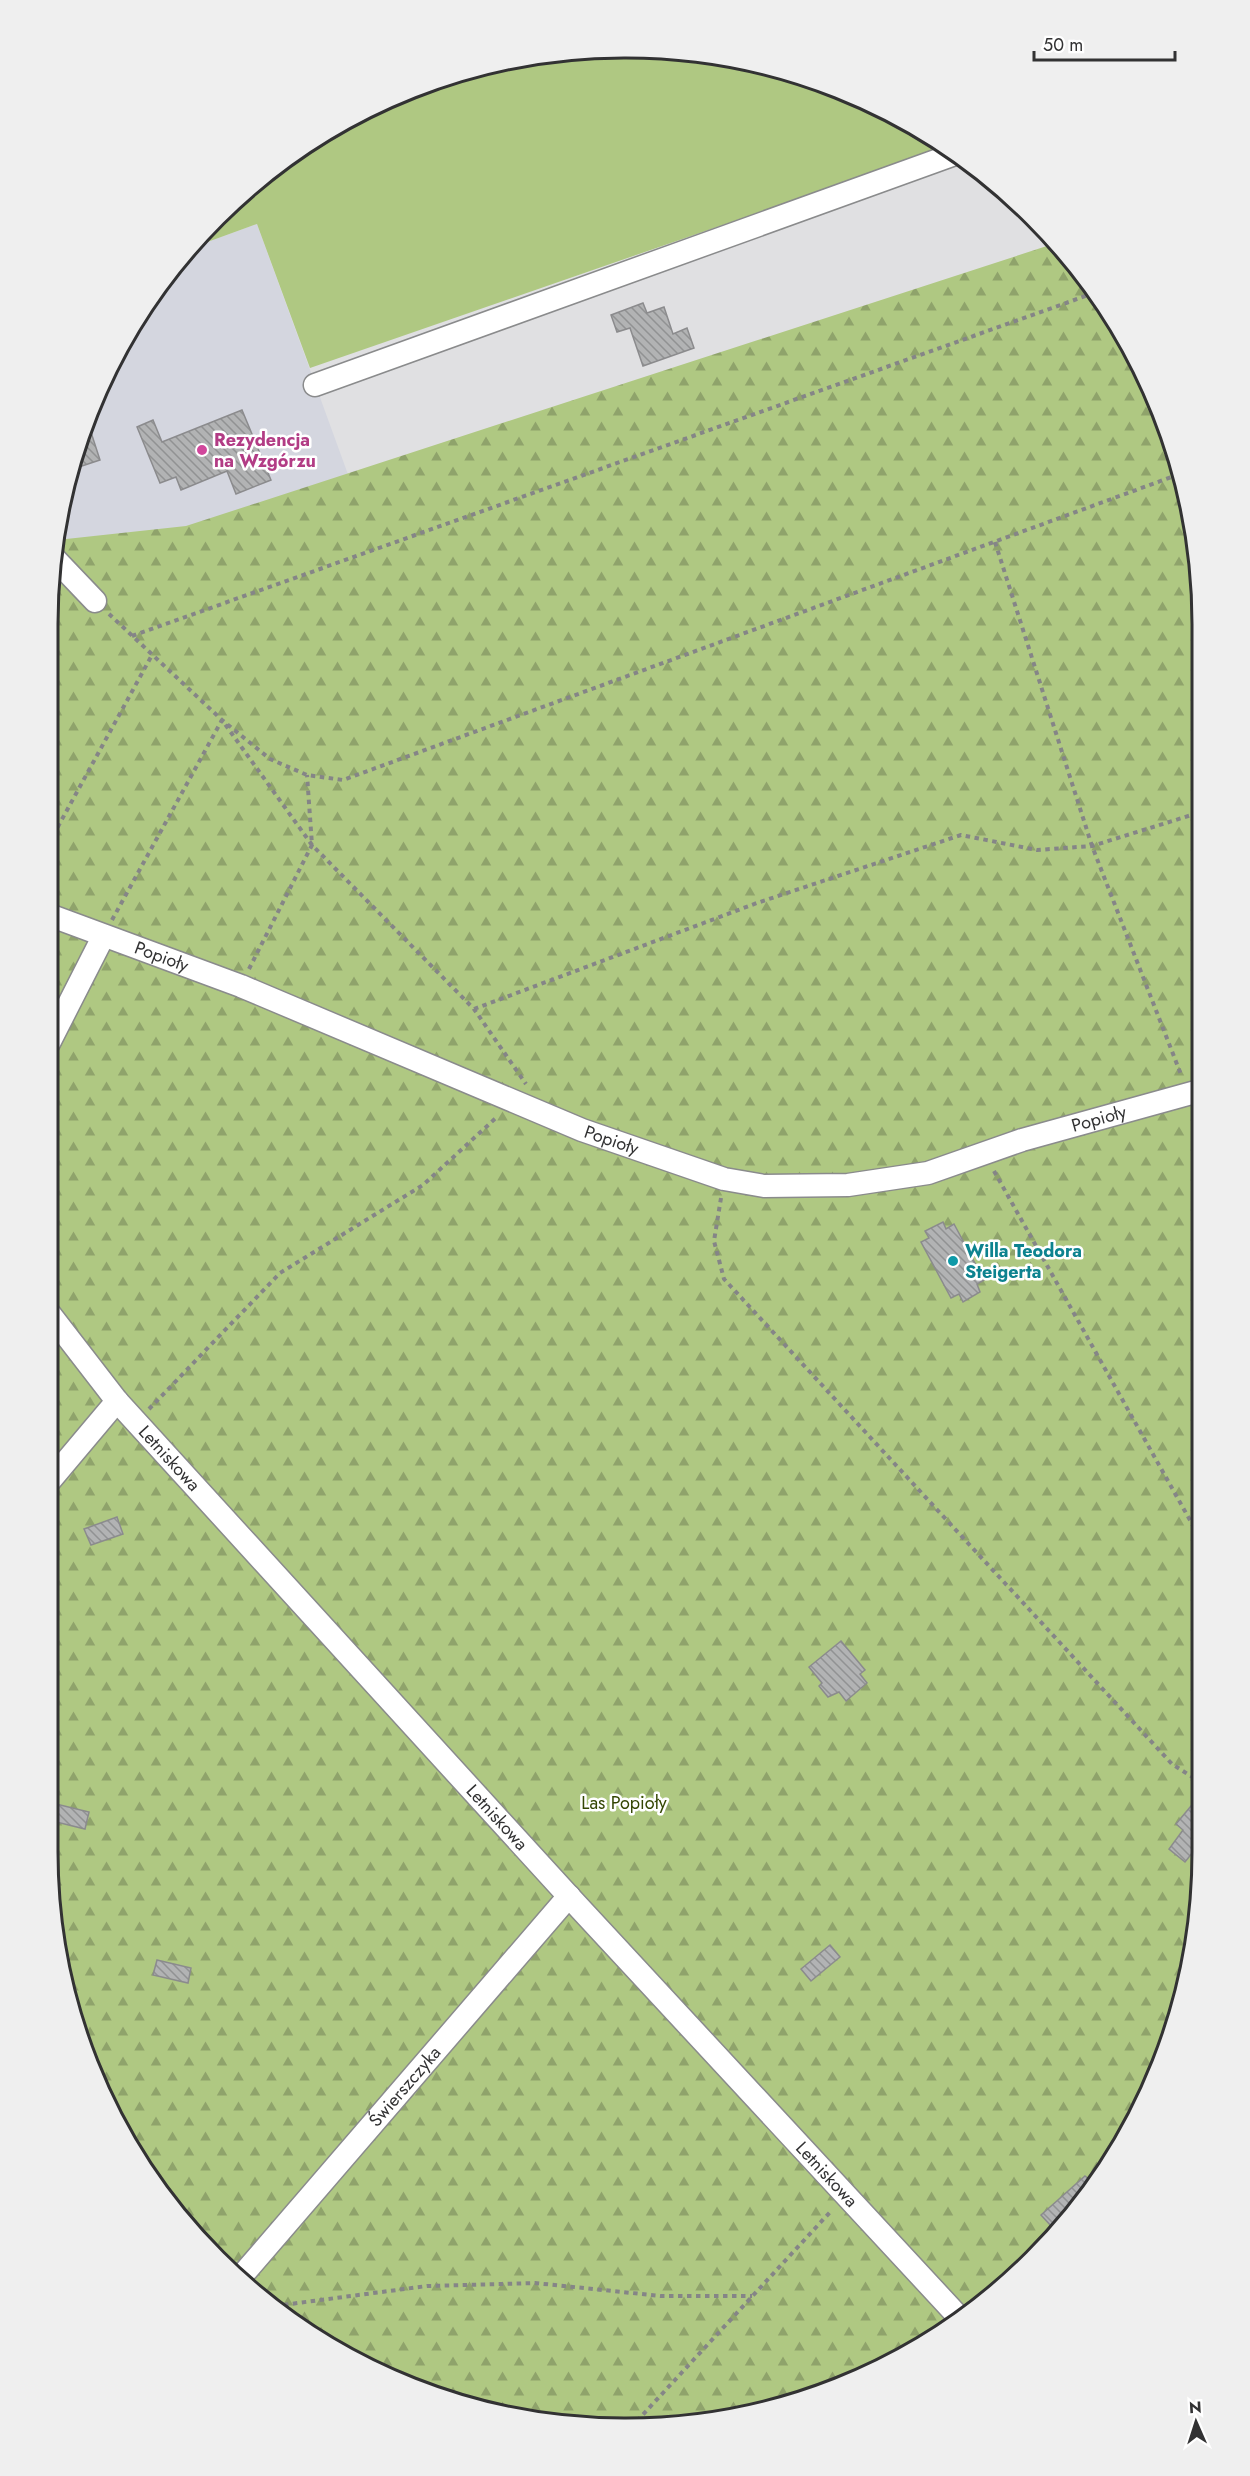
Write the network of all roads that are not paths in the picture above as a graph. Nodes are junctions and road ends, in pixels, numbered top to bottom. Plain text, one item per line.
1 (945, 158) edge
2 (315, 385) dead end
3 (62, 566) edge
4 (95, 601) road end
5 (58, 919) edge
6 (103, 937) junction
7 (58, 1025) edge
8 (1192, 1093) edge
9 (58, 1326) edge
10 (117, 1401) junction
11 (58, 1471) edge
12 (569, 1896) junction
13 (245, 2271) edge
14 (954, 2312) edge

1 - 2 street
3 - 4 street
5 - 6 street, Popioły
6 - 7 street
6 - 8 street, Popioły
9 - 10 street, Letniskowa
10 - 11 street
10 - 12 street, Letniskowa
12 - 13 street, Świerszczyka
12 - 14 street, Letniskowa

